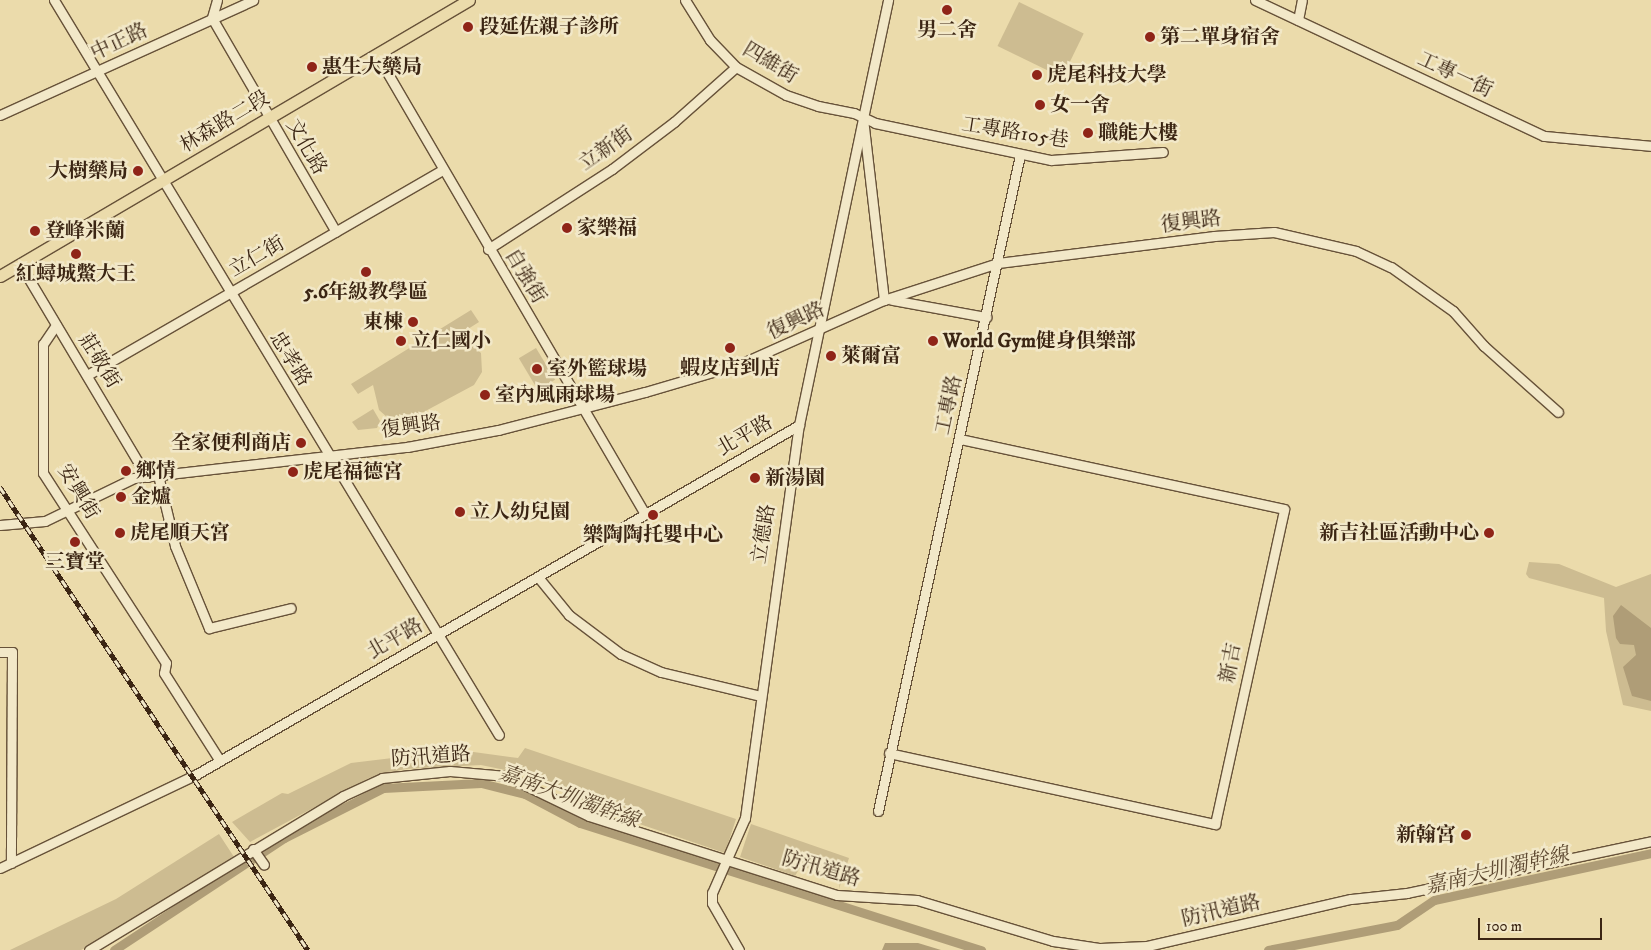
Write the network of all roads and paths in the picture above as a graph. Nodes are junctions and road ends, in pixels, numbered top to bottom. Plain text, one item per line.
1 (54, 0) edge
2 (217, 0) edge
3 (253, 0) edge
4 (469, 0) edge
5 (685, 0) edge
6 (888, 0) edge
7 (1255, 0) edge
8 (1302, 0) edge
9 (212, 18) junction
10 (1298, 20) junction
11 (377, 55) junction
12 (736, 66) junction
13 (98, 71) junction
14 (0, 114) edge
15 (268, 118) junction
16 (863, 118) junction
17 (1651, 146) edge
18 (1163, 152) dead end
19 (1020, 155) junction
20 (444, 170) junction
21 (161, 182) junction
22 (336, 232) junction
23 (488, 249) junction
24 (998, 263) junction
25 (20, 264) junction
26 (0, 276) edge
27 (229, 293) junction
28 (884, 300) junction
29 (986, 318) junction
30 (56, 325) junction
31 (818, 330) junction
32 (89, 374) junction
33 (582, 408) junction
34 (1558, 412) dead end
35 (799, 425) junction
36 (960, 438) junction
37 (328, 454) junction
38 (158, 475) junction
39 (147, 477) junction
40 (67, 509) junction
41 (646, 514) junction
42 (0, 525) edge
43 (538, 577) junction
44 (291, 608) dead end
45 (438, 635) junction
46 (0, 652) edge
47 (760, 696) junction
48 (499, 736) dead end
49 (890, 754) junction
50 (220, 761) junction
51 (878, 810) dead end
52 (1651, 841) edge
53 (253, 849) junction
54 (728, 861) junction
55 (11, 863) junction
56 (264, 865) dead end
57 (0, 868) edge
58 (90, 950) edge
59 (739, 950) edge

1 - 13 street, 忠孝路
2 - 9 street
3 - 9 street, 中正路
4 - 11 main road, 林森路二段
5 - 12 street, 四維街
6 - 16 street
7 - 10 street, 工專一街
8 - 10 street
9 - 13 street, 中正路
9 - 15 street, 文化路
10 - 17 street, 工專一街
11 - 15 main road, 林森路二段
11 - 20 street, 自強街
12 - 16 street, 四維街
12 - 23 street, 立新街
13 - 14 street, 中正路
13 - 21 street, 忠孝路
15 - 21 main road, 林森路二段
15 - 22 street, 文化路
16 - 19 street, 工專路105巷
16 - 28 street
16 - 31 street, 立德路
18 - 19 street, 工專路105巷
19 - 24 street, 工專路
20 - 22 street, 立仁街
20 - 23 street, 自強街
21 - 25 main road, 林森路二段
21 - 27 street, 忠孝路
22 - 27 street, 立仁街
23 - 33 street, 自強街
24 - 28 street, 復興路
24 - 29 street, 工專路
24 - 34 street, 復興路
25 - 26 main road, 林森路二段
25 - 30 street, 莊敬街
27 - 32 street, 立仁街
27 - 37 street, 忠孝路
28 - 29 street
28 - 31 street, 復興路
29 - 36 street, 工專路
30 - 32 street, 莊敬街
30 - 40 street, 安興街
31 - 33 street, 復興路
31 - 35 street, 立德路
32 - 39 street, 莊敬街
33 - 37 street, 復興路
33 - 41 street, 自強街
35 - 41 street, 北平路
35 - 47 street, 立德路
36 - 49 street, 工專路
36 - 49 street, 新吉
37 - 38 street, 復興路
37 - 45 street, 忠孝路
38 - 39 street, 復興路
38 - 44 street
39 - 40 street, 復興路
40 - 42 street, 復興路
40 - 50 street, 安興街
41 - 43 street, 北平路
43 - 45 street, 北平路
43 - 47 street
45 - 48 street, 忠孝路
45 - 50 street, 北平路
46 - 55 street
47 - 54 street, 立德路
49 - 51 street, 工專路
50 - 55 street, 北平路
52 - 54 street, 防汛道路
53 - 54 street, 防汛道路
53 - 56 street
53 - 58 street, 防汛道路
54 - 59 street, 立德路
55 - 57 street, 北平路

